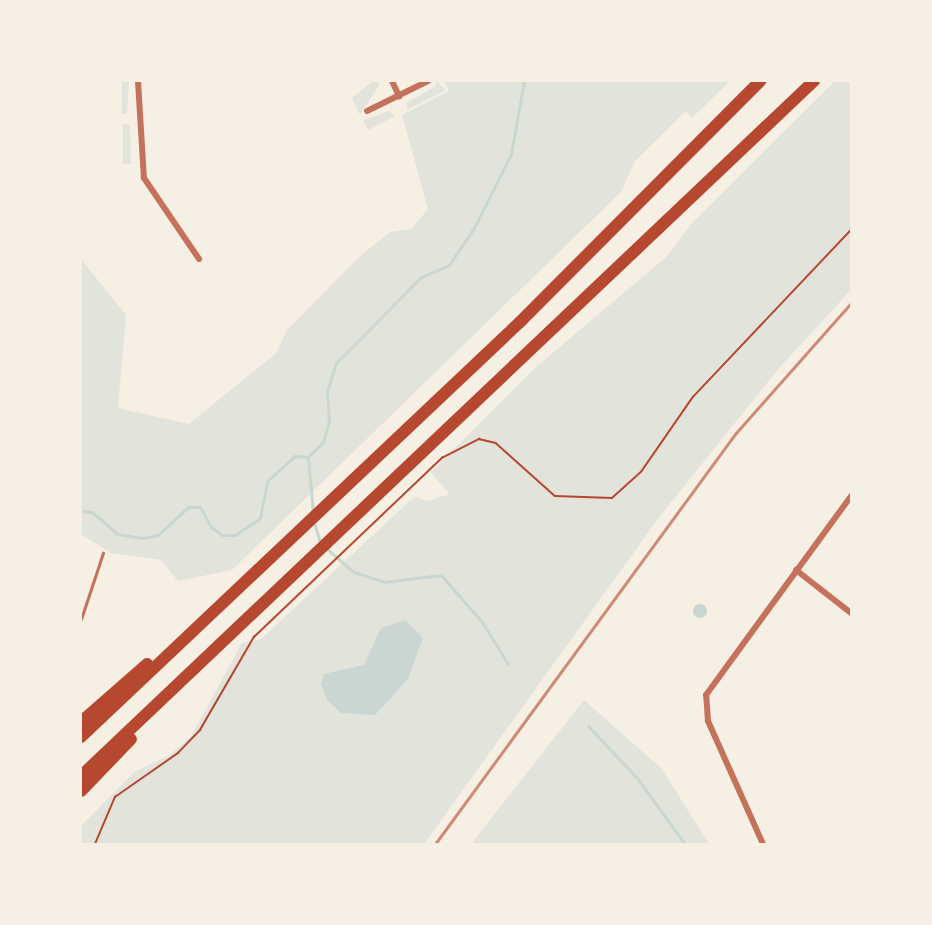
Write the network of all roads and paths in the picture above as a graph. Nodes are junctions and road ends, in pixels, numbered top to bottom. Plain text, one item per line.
1 (138, 81) edge
2 (392, 81) edge
3 (428, 81) edge
4 (759, 81) edge
5 (814, 81) edge
6 (399, 96) junction
7 (367, 111) dead end
8 (851, 230) edge
9 (199, 259) dead end
10 (851, 496) edge
11 (103, 553) dead end
12 (796, 570) junction
13 (237, 587) junction
14 (851, 613) edge
15 (247, 616) junction
16 (81, 619) edge
17 (81, 722) edge
18 (81, 737) edge
19 (81, 776) edge
20 (81, 790) edge
21 (95, 844) edge
22 (763, 844) edge

1 - 9 street
2 - 6 street
3 - 6 street
4 - 13 highway
5 - 15 highway
6 - 7 street
8 - 21 path
10 - 12 street
11 - 16 lane
12 - 14 street
12 - 22 street
13 - 17 highway
13 - 18 highway
15 - 19 highway
15 - 20 highway

